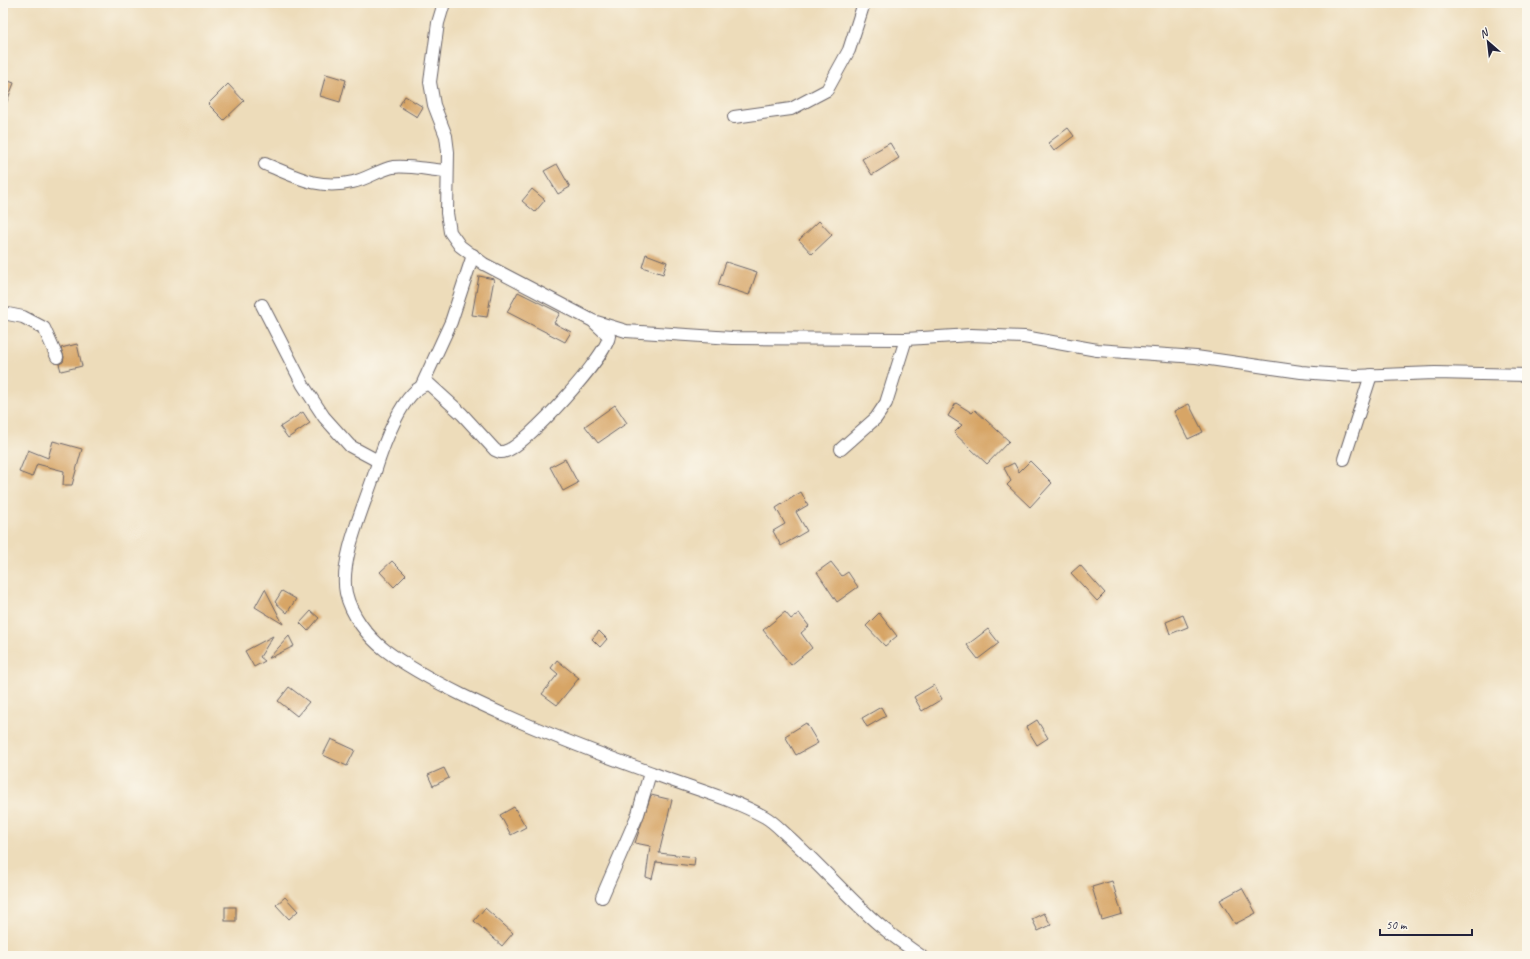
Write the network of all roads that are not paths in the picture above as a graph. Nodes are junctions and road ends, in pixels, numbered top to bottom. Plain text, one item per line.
1 (444, 3) edge
2 (864, 3) edge
3 (734, 117) dead end
4 (265, 164) dead end
5 (447, 166) junction
6 (473, 255) junction
7 (262, 305) dead end
8 (3, 313) edge
9 (593, 321) junction
10 (906, 339) junction
11 (57, 357) dead end
12 (1371, 375) junction
13 (1527, 375) edge
14 (422, 385) junction
15 (841, 449) dead end
16 (1344, 459) dead end
17 (378, 461) junction
18 (650, 773) junction
19 (602, 897) dead end
20 (921, 956) edge

1 - 5 street
2 - 3 street
4 - 5 street
5 - 6 street
6 - 9 street
6 - 14 street
7 - 17 street
8 - 11 street
9 - 10 street
9 - 14 street
10 - 12 street
10 - 15 street
12 - 13 street
12 - 16 street
14 - 17 street
17 - 18 street
18 - 19 street
18 - 20 street

